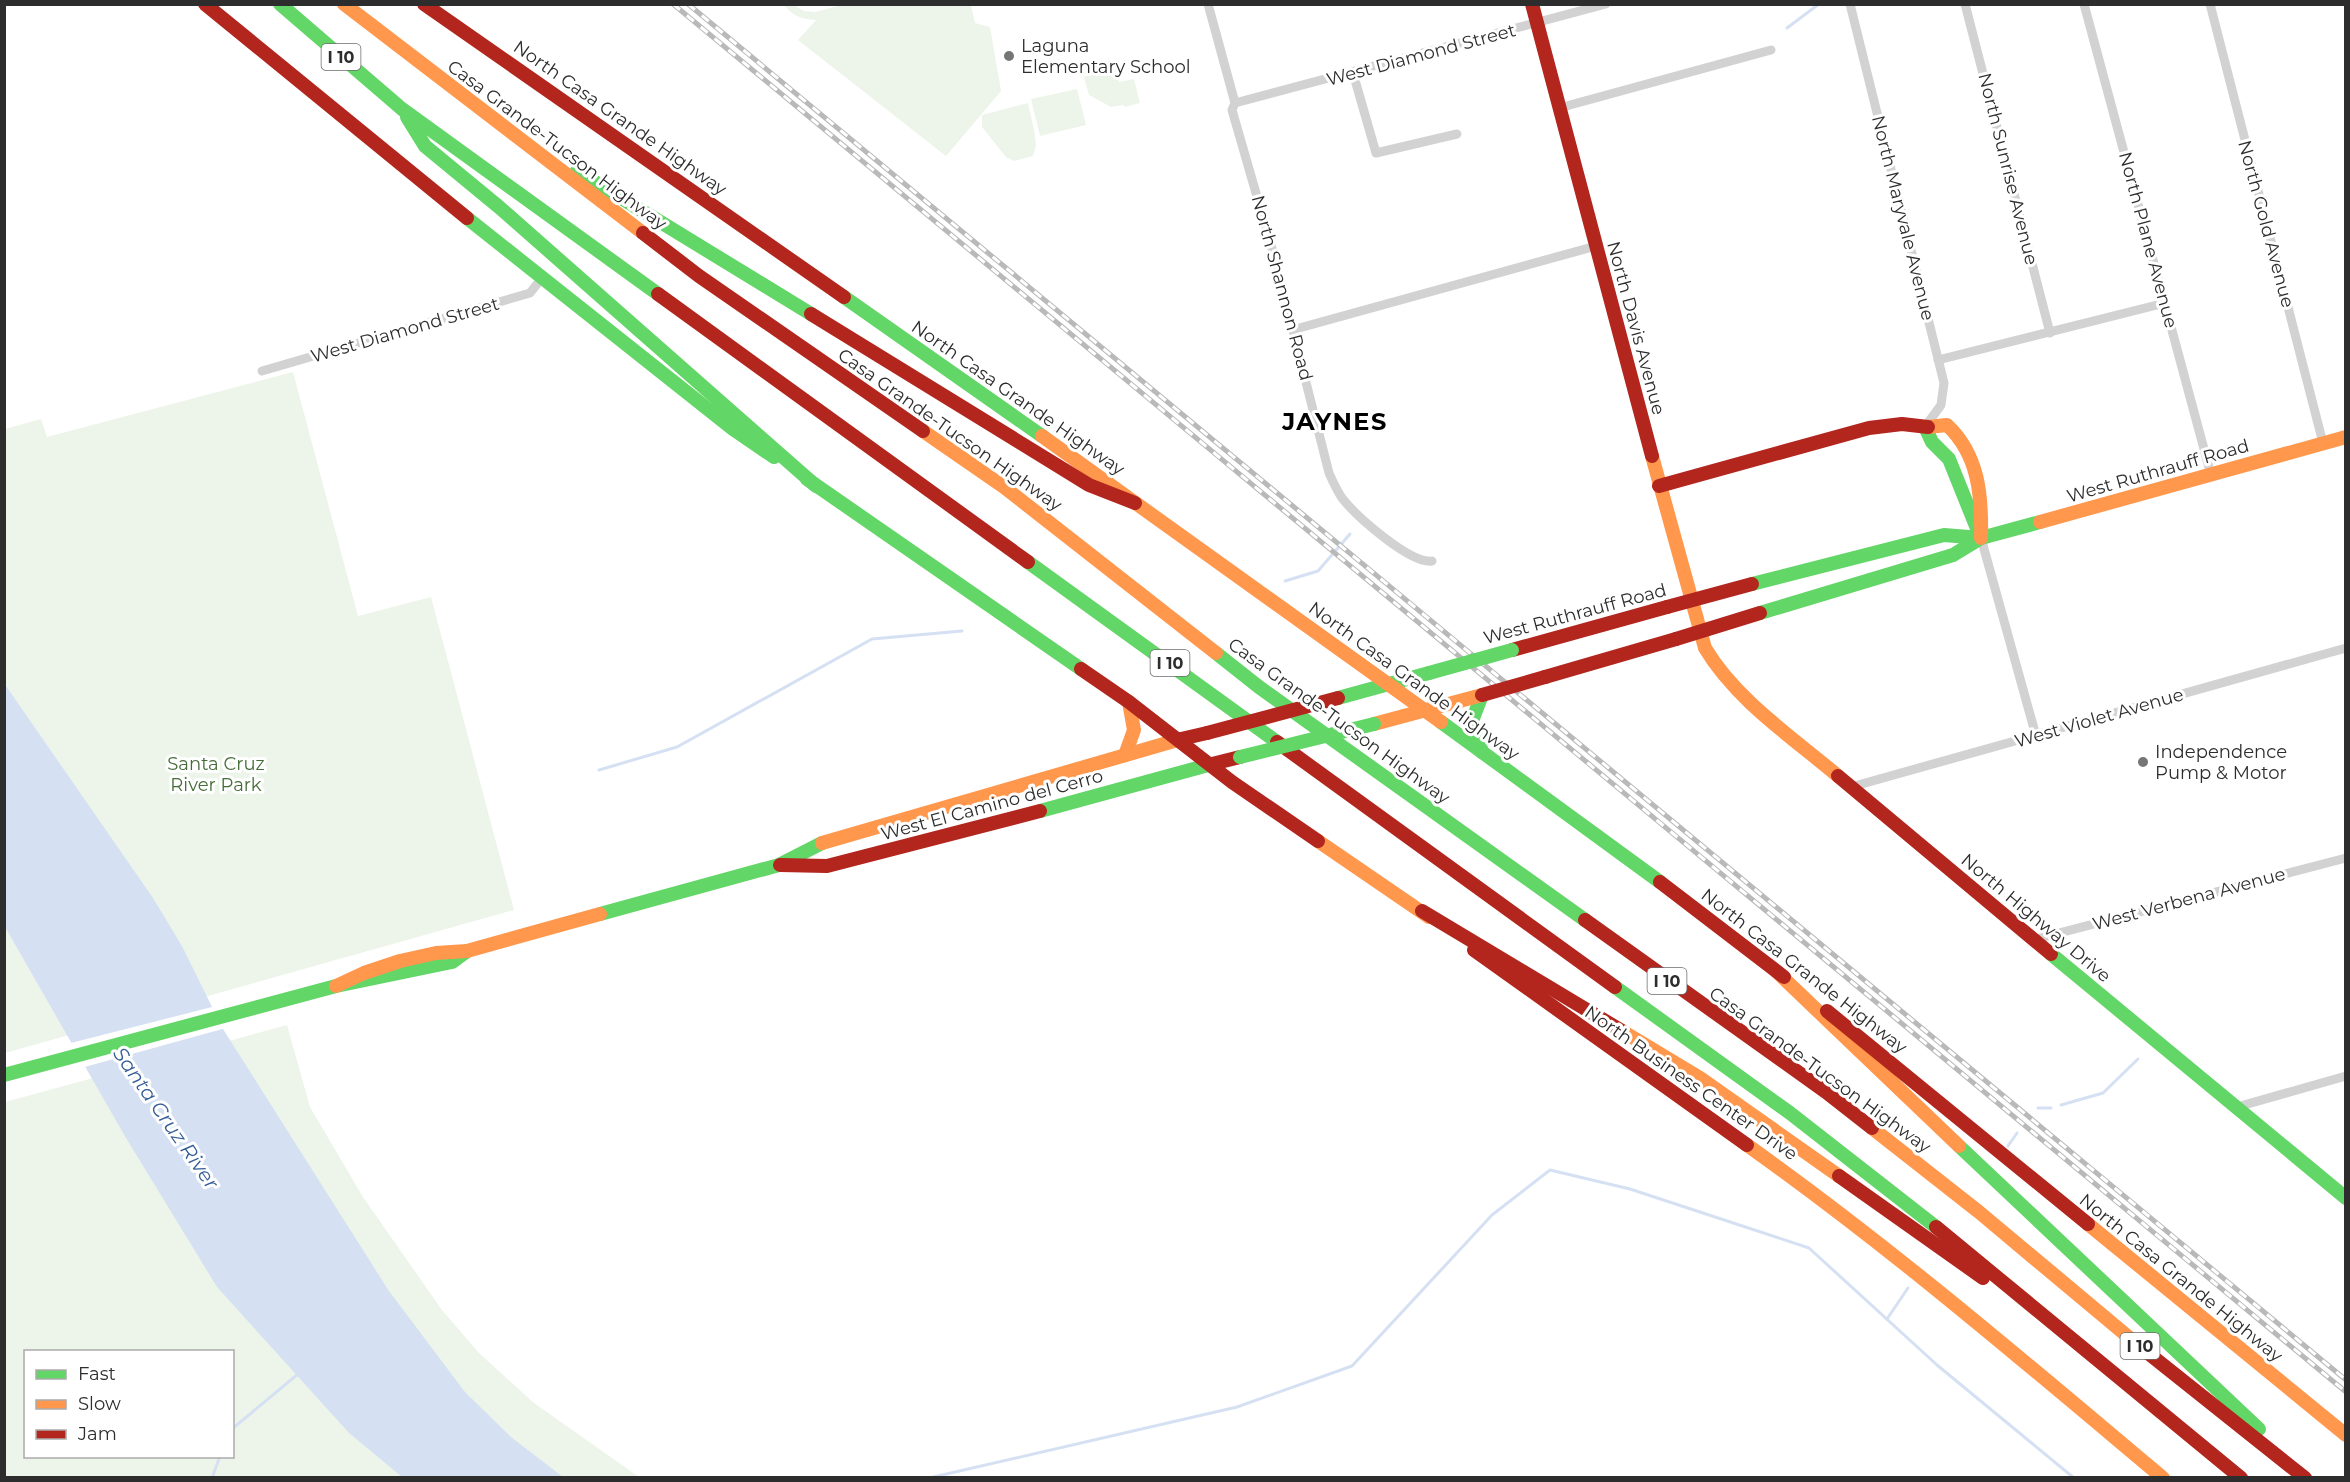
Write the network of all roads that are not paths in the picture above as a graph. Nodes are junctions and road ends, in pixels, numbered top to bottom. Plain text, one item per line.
1 (205, 4) edge
2 (280, 4) edge
3 (344, 4) edge
4 (424, 4) edge
5 (1208, 4) edge
6 (1532, 4) edge
7 (1606, 4) edge
8 (1850, 4) edge
9 (1965, 4) edge
10 (2084, 4) edge
11 (2210, 4) edge
12 (1536, 24) junction
13 (1771, 50) dead end
14 (1353, 74) junction
15 (1235, 103) junction
16 (1559, 108) junction
17 (402, 109) junction
18 (1457, 134) dead end
19 (520, 140) junction
20 (1596, 246) junction
21 (541, 279) junction
22 (2165, 303) junction
23 (1292, 330) junction
24 (2050, 333) junction
25 (1938, 360) junction
26 (262, 371) dead end
27 (1924, 427) junction
28 (2346, 437) edge
29 (2323, 443) junction
30 (2211, 475) junction
31 (816, 486) junction
32 (1659, 486) junction
33 (1135, 503) junction
34 (1981, 538) junction
35 (1431, 561) dead end
36 (2346, 648) edge
37 (1711, 659) joint
38 (1388, 684) junction
39 (1476, 699) junction
40 (1129, 702) junction
41 (1423, 711) junction
42 (2036, 736) junction
43 (1180, 740) junction
44 (1482, 752) junction
45 (1125, 755) junction
46 (1212, 764) junction
47 (1851, 787) junction
48 (2346, 858) edge
49 (779, 865) junction
50 (1422, 911) junction
51 (2033, 940) junction
52 (1776, 970) junction
53 (4, 1075) edge
54 (2346, 1076) edge
55 (2237, 1107) junction
56 (2346, 1198) edge
57 (2085, 1349) junction
58 (2346, 1435) edge
59 (2163, 1478) edge
60 (2241, 1478) edge
61 (2307, 1478) edge

1 - 21 main road
2 - 17 main road, I 10
3 - 19 main road, Casa Grande-Tucson Highway / I 10
4 - 33 main road, North Casa Grande Highway
5 - 15 street, North Shannon Road
6 - 12 main road, North Davis Avenue
7 - 12 street, West Diamond Street
8 - 25 street, North Maryvale Avenue
9 - 24 street, North Sunrise Avenue
10 - 22 street, North Plane Avenue
11 - 29 street, North Gold Avenue
12 - 14 street, West Diamond Street
12 - 16 main road, North Davis Avenue
13 - 16 street
14 - 15 street, West Diamond Street
14 - 18 street
15 - 23 street, North Shannon Road
16 - 20 main road, North Davis Avenue
17 - 31 main road
17 - 57 main road, I 10
19 - 33 main road
19 - 61 main road, Casa Grande-Tucson Highway / I 10
20 - 23 street
20 - 32 main road, North Davis Avenue
21 - 26 street, West Diamond Street
21 - 31 main road
22 - 24 street
22 - 30 street, North Plane Avenue
23 - 35 street, North Shannon Road
24 - 25 street
25 - 27 street, North Maryvale Avenue
27 - 32 main road
27 - 34 main road
27 - 34 main road
28 - 29 main road, West Ruthrauff Road
29 - 30 main road, West Ruthrauff Road
30 - 34 main road, West Ruthrauff Road
31 - 40 main road
32 - 37 main road, North Davis Avenue
33 - 38 main road, North Casa Grande Highway
34 - 38 main road, West Ruthrauff Road, bridge
34 - 39 main road, West Ruthrauff Road, bridge
34 - 42 street
36 - 42 street, West Violet Avenue
37 - 47 main road, North Highway Drive
38 - 41 main road, North Casa Grande Highway
38 - 43 main road, West Ruthrauff Road, bridge
39 - 41 main road, West Ruthrauff Road
39 - 44 main road
40 - 43 main road
40 - 45 main road
41 - 44 main road, North Casa Grande Highway
41 - 46 main road, West Ruthrauff Road, bridge
42 - 47 street, West Violet Avenue
43 - 45 main road, West El Camino del Cerro
43 - 46 main road, North Business Center Drive
44 - 52 main road, North Casa Grande Highway
45 - 49 main road, West El Camino del Cerro
46 - 49 main road, West El Camino del Cerro
46 - 50 main road, North Business Center Drive
47 - 51 main road, North Highway Drive
48 - 51 street, West Verbena Avenue
49 - 53 main road, West El Camino del Cerro
50 - 57 main road
50 - 59 main road, North Business Center Drive
51 - 55 main road, North Highway Drive
52 - 58 main road, North Casa Grande Highway
52 - 61 main road
54 - 55 street
55 - 56 main road, North Highway Drive
57 - 60 main road, I 10

